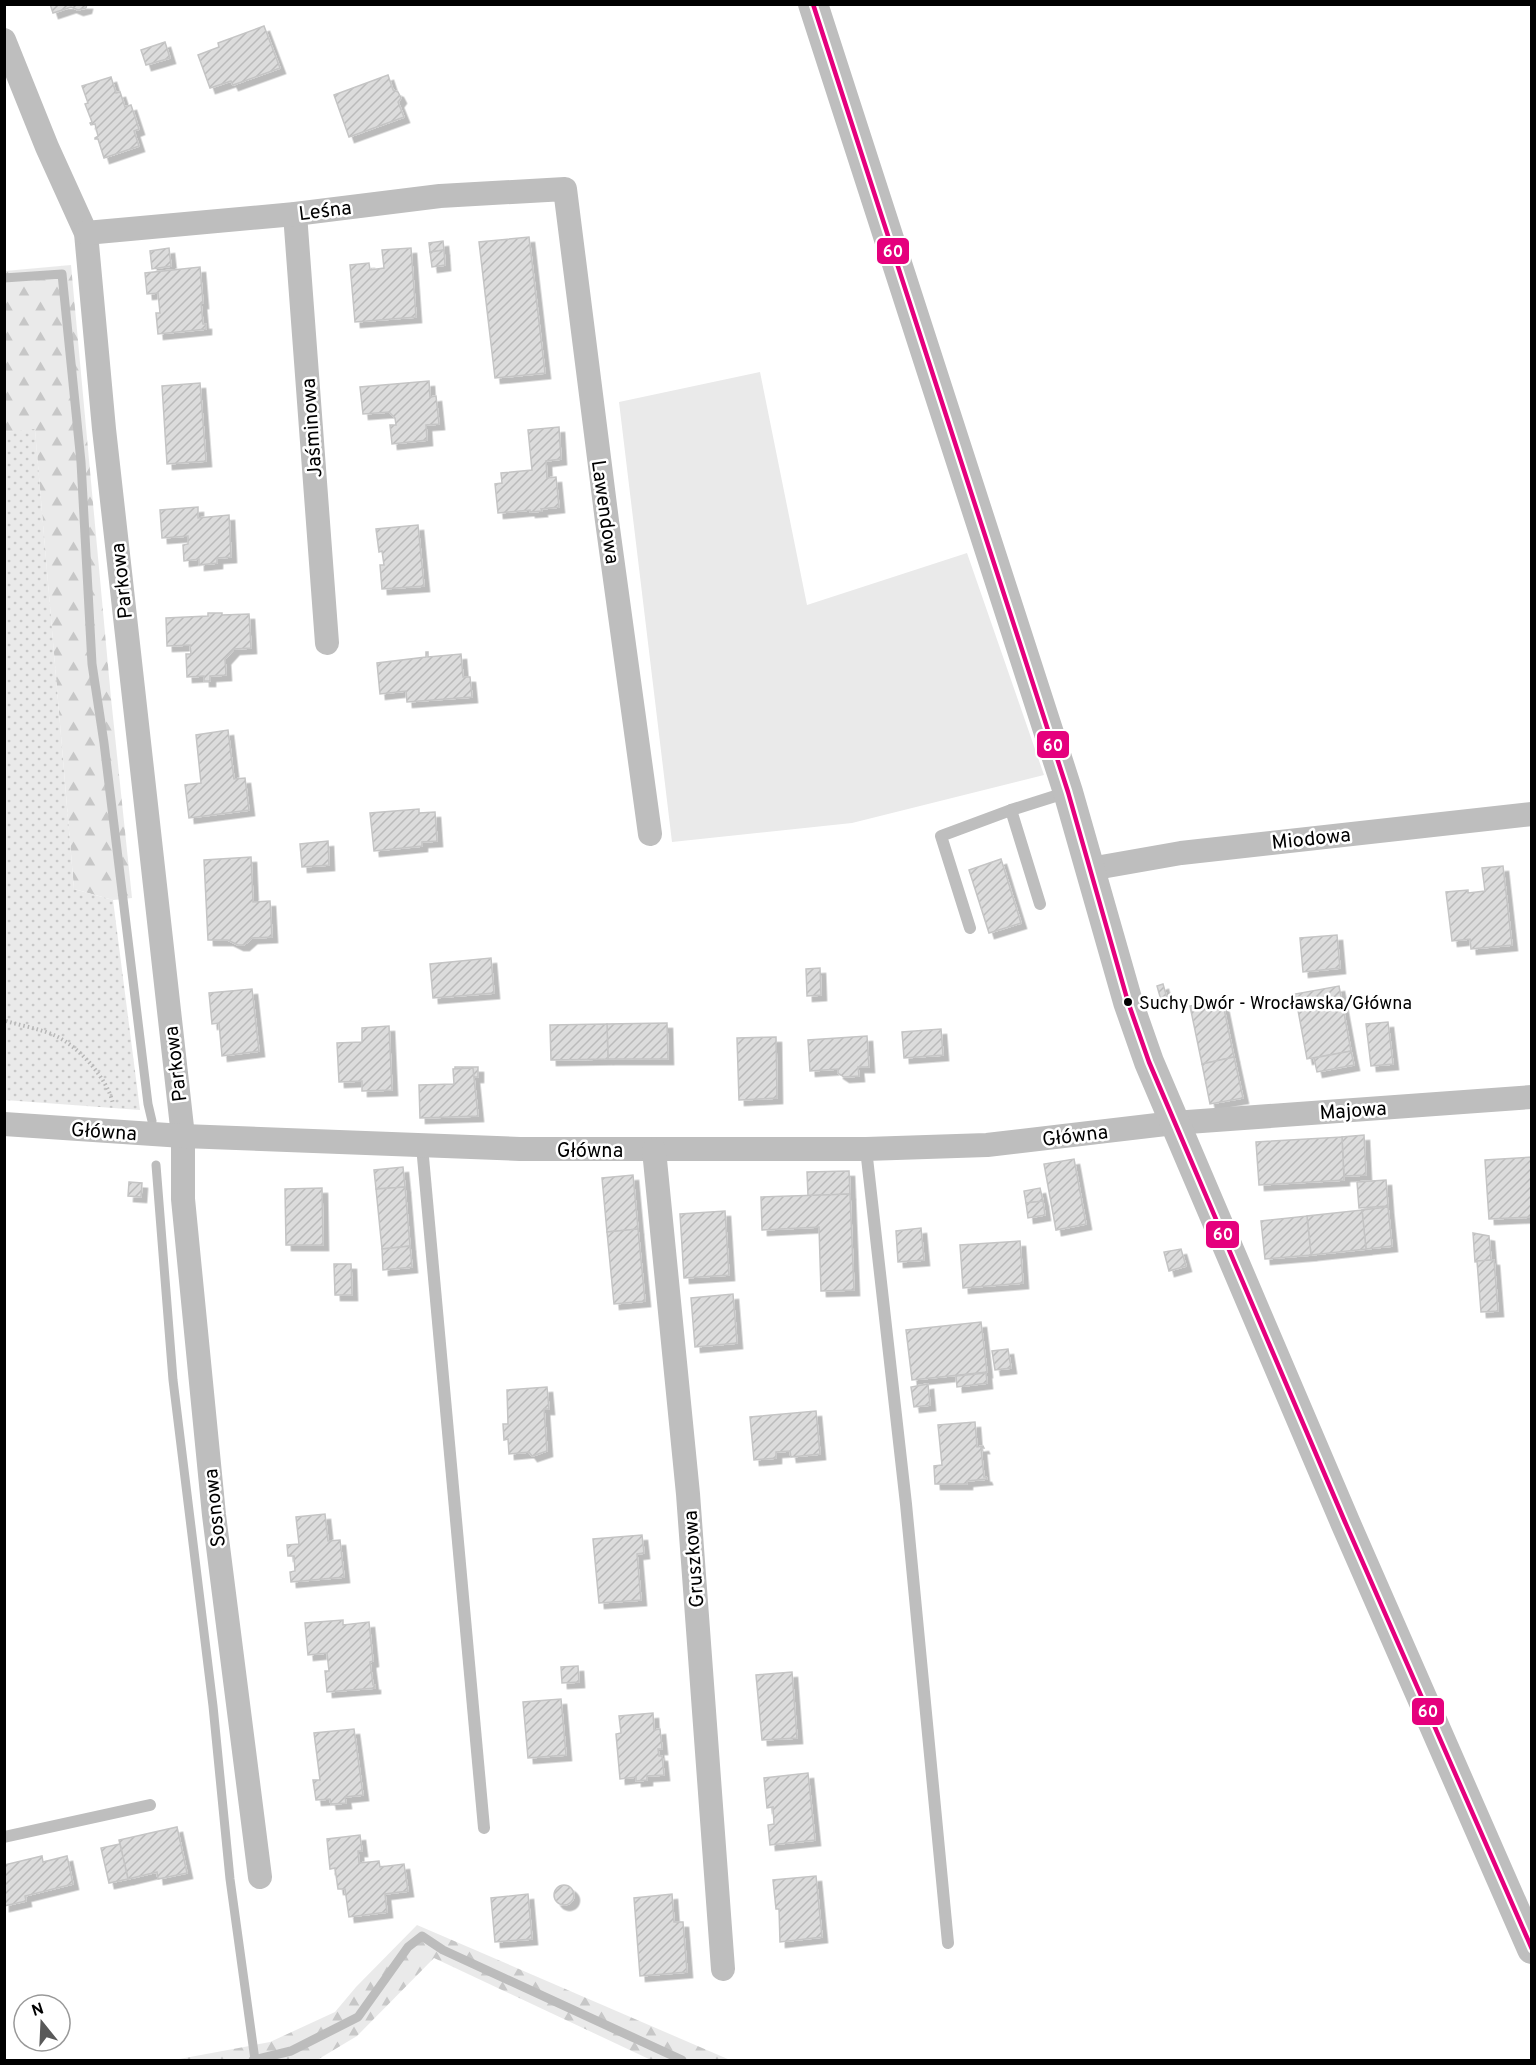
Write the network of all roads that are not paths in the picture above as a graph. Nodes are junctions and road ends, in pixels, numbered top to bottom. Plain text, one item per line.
1 (813, 4) edge
2 (4, 40) edge
3 (565, 189) joint
4 (295, 214) junction
5 (86, 233) junction
6 (327, 643) dead end
7 (1068, 792) junction
8 (1011, 810) junction
9 (1532, 813) edge
10 (650, 834) dead end
11 (1090, 869) junction
12 (1040, 904) dead end
13 (970, 928) dead end
14 (1532, 1097) edge
15 (1174, 1123) junction
16 (4, 1125) edge
17 (183, 1136) junction
18 (422, 1146) junction
19 (866, 1149) junction
20 (654, 1150) junction
21 (150, 1805) dead end
22 (484, 1828) dead end
23 (4, 1837) edge
24 (260, 1877) dead end
25 (948, 1943) dead end
26 (1532, 1949) edge
27 (723, 1969) dead end

1 - 7 street
2 - 5 street, Parkowa
3 - 4 street, Leśna
3 - 10 street, Lawendowa
4 - 5 street, Leśna
4 - 6 street, Jaśminowa
5 - 17 street, Parkowa
7 - 8 lane
7 - 11 street
8 - 12 lane
8 - 13 lane
9 - 11 street, Miodowa
11 - 15 street
14 - 15 street, Majowa
15 - 19 street, Główna
15 - 26 street
16 - 17 street, Główna
17 - 18 street, Główna
17 - 24 street, Sosnowa
18 - 20 street, Główna
18 - 22 lane
19 - 20 street, Główna
19 - 25 lane
20 - 27 street, Gruszkowa
21 - 23 lane

